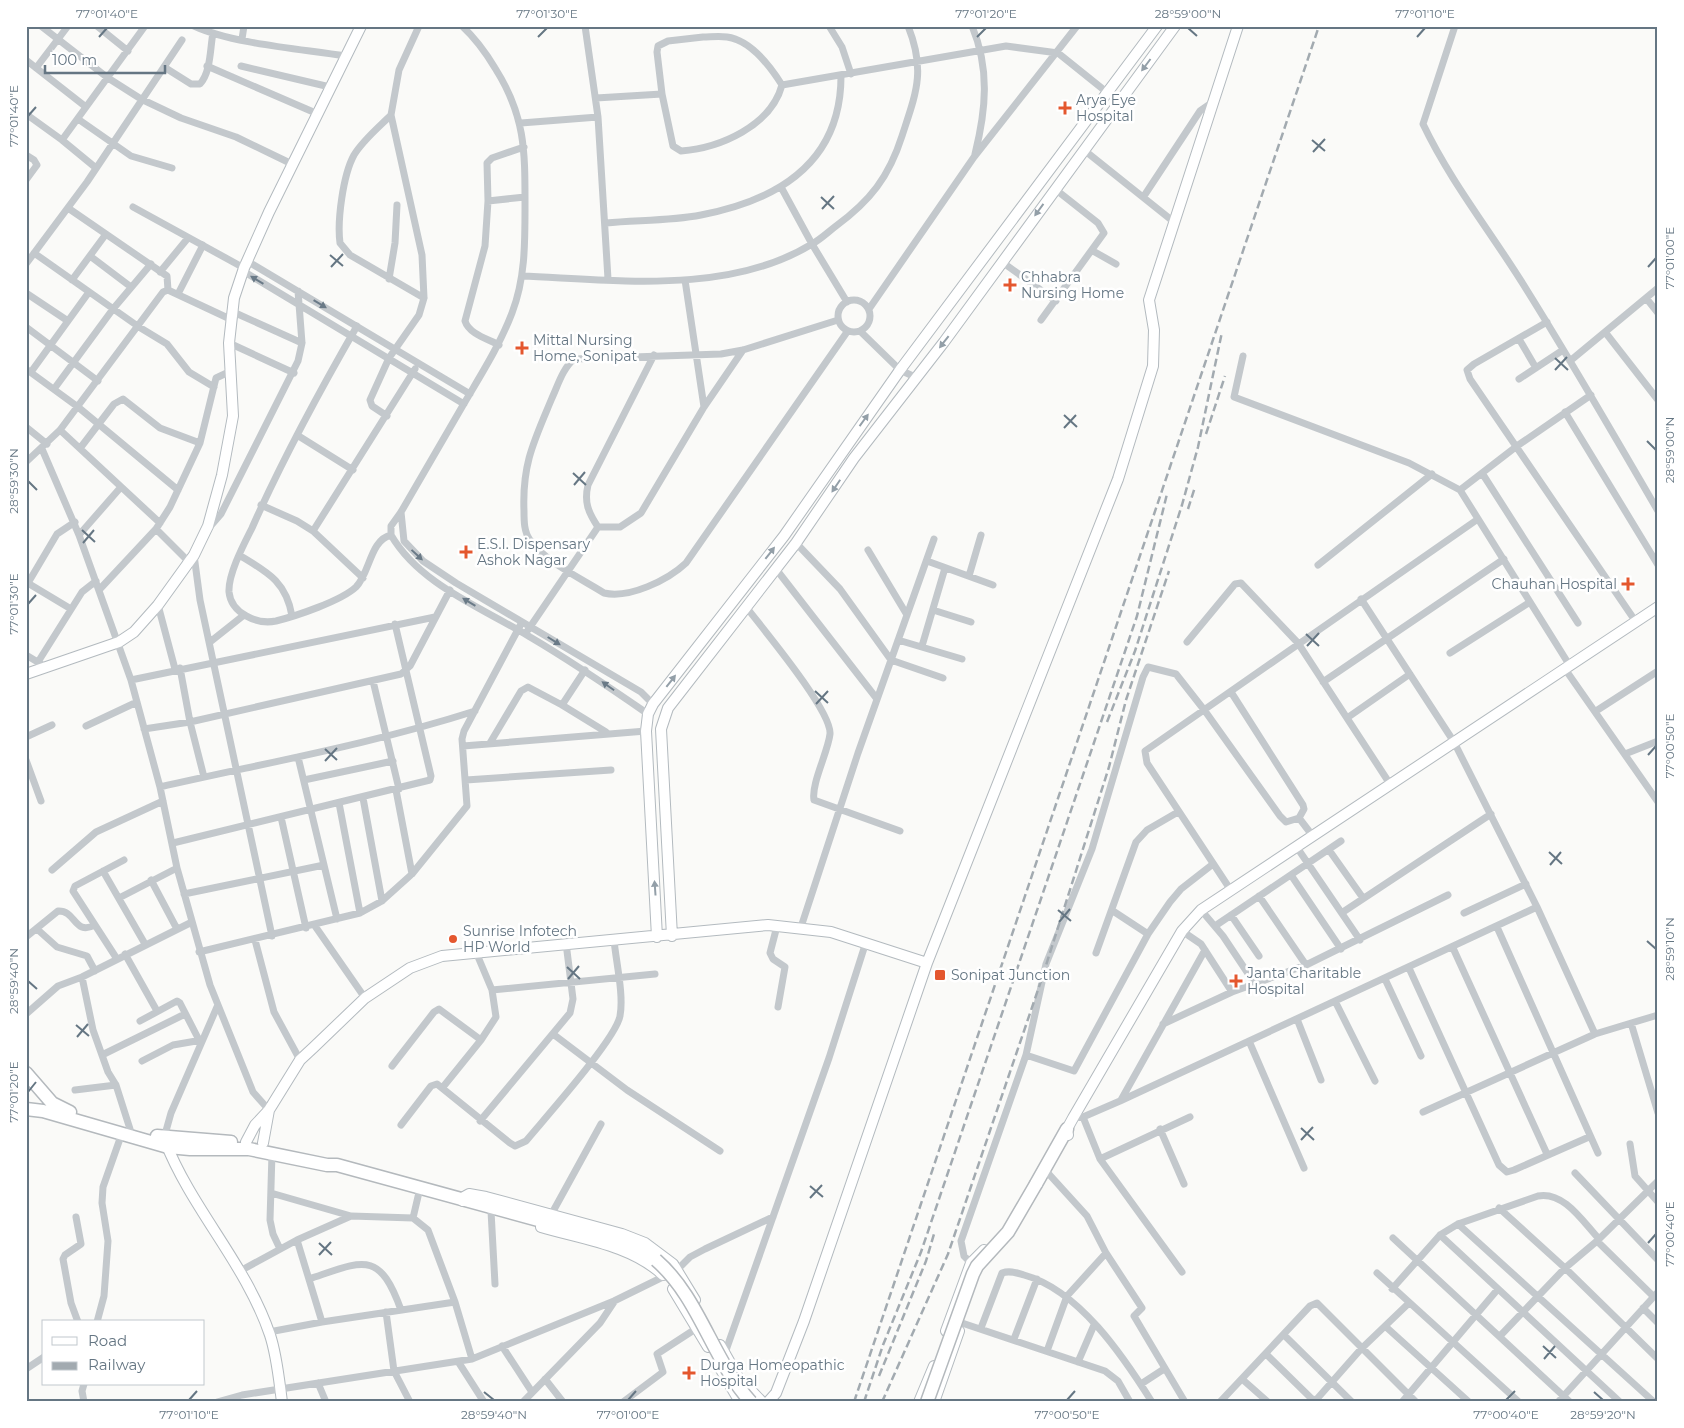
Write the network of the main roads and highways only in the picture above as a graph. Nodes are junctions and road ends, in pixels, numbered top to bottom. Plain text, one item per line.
1 (26, 1073) edge
2 (26, 1109) edge
3 (1074, 1122) road end
4 (126, 1131) junction
5 (751, 1402) edge
6 (927, 1402) edge

1 - 4 highway
2 - 4 highway
3 - 6 highway, bridge
4 - 5 highway, bridge

